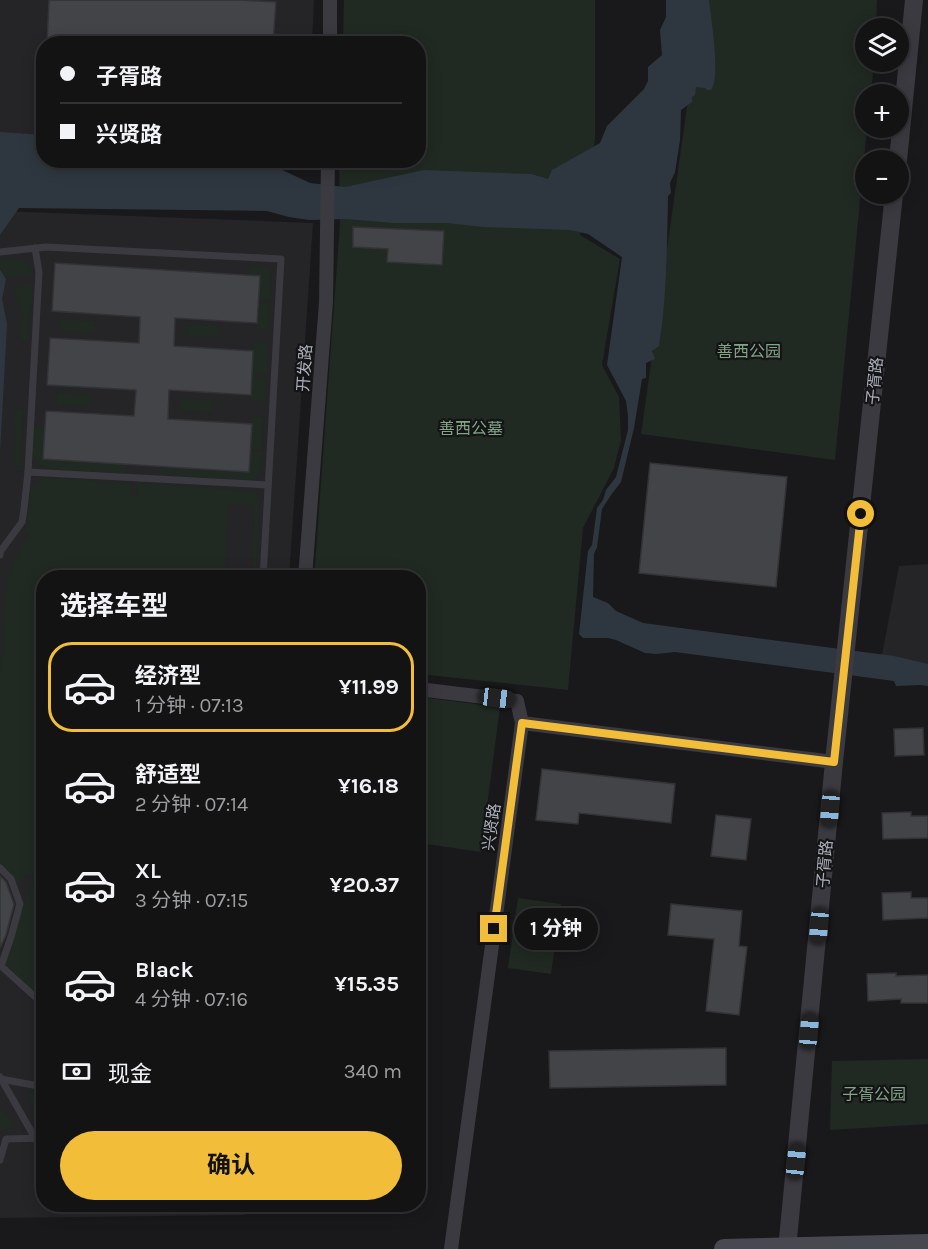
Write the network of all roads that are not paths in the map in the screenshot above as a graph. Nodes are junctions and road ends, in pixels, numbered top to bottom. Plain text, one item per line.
1 (330, 0) edge
2 (914, 0) edge
3 (330, 36) edge
4 (899, 150) edge
5 (328, 168) edge
6 (893, 204) edge
7 (35, 248) junction
8 (2, 252) edge
9 (28, 472) junction
10 (268, 485) junction
11 (0, 555) edge
12 (263, 570) edge
13 (305, 570) edge
14 (426, 690) edge
15 (522, 723) junction
16 (834, 762) junction
17 (0, 868) edge
18 (1, 967) edge
19 (36, 998) edge
20 (1, 1078) edge
21 (36, 1085) edge
22 (3, 1138) edge
23 (35, 1138) joint
24 (0, 1160) edge
25 (928, 1244) edge
26 (788, 1248) edge
27 (451, 1249) edge
28 (724, 1249) edge

1 - 3 street
2 - 4 street
5 - 13 street, 开发路
6 - 16 street, 子胥路
7 - 8 lane
7 - 9 lane
7 - 10 lane
9 - 10 lane
9 - 11 lane
10 - 12 lane
14 - 15 street
15 - 16 street
15 - 27 street, 兴贤路
16 - 26 street, 子胥路
17 - 18 lane
18 - 19 lane
20 - 21 lane
20 - 23 lane
22 - 23 lane
22 - 24 lane
25 - 26 main road
26 - 28 main road

